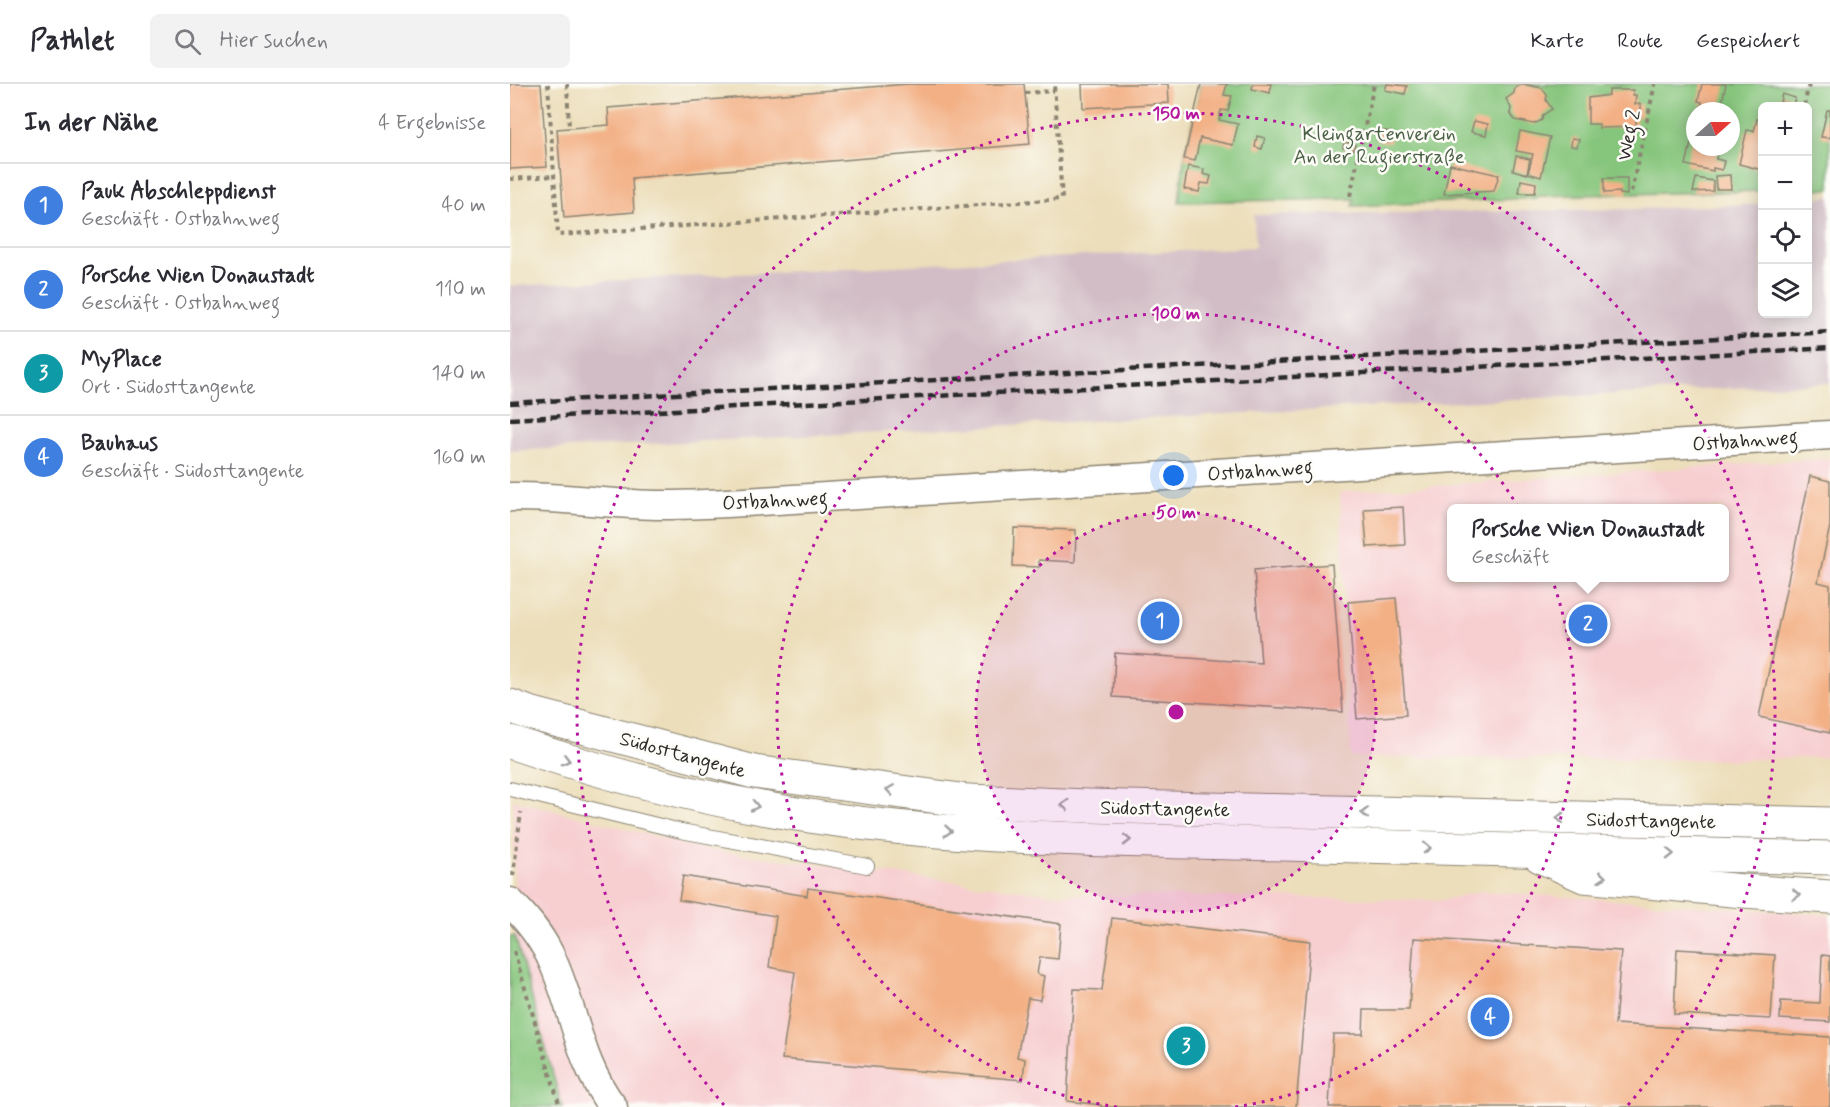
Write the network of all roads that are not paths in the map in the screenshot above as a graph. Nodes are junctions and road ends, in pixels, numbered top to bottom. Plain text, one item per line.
1 (1830, 435) edge
2 (510, 497) edge
3 (510, 706) edge
4 (510, 742) edge
5 (510, 789) edge
6 (1830, 802) edge
7 (1702, 821) junction
8 (1830, 824) edge
9 (1528, 850) junction
10 (1830, 858) edge
11 (867, 866) dead end
12 (511, 891) edge
13 (1830, 897) edge
14 (613, 1107) edge

1 - 2 street, Ostbahnweg
7 -> 3 highway, Südosttangente
4 -> 9 highway, Südosttangente
5 - 11 lane
6 - 7 highway
7 - 8 highway, Südosttangente
9 -> 10 highway, Südosttangente
9 -> 13 highway
12 - 14 street

